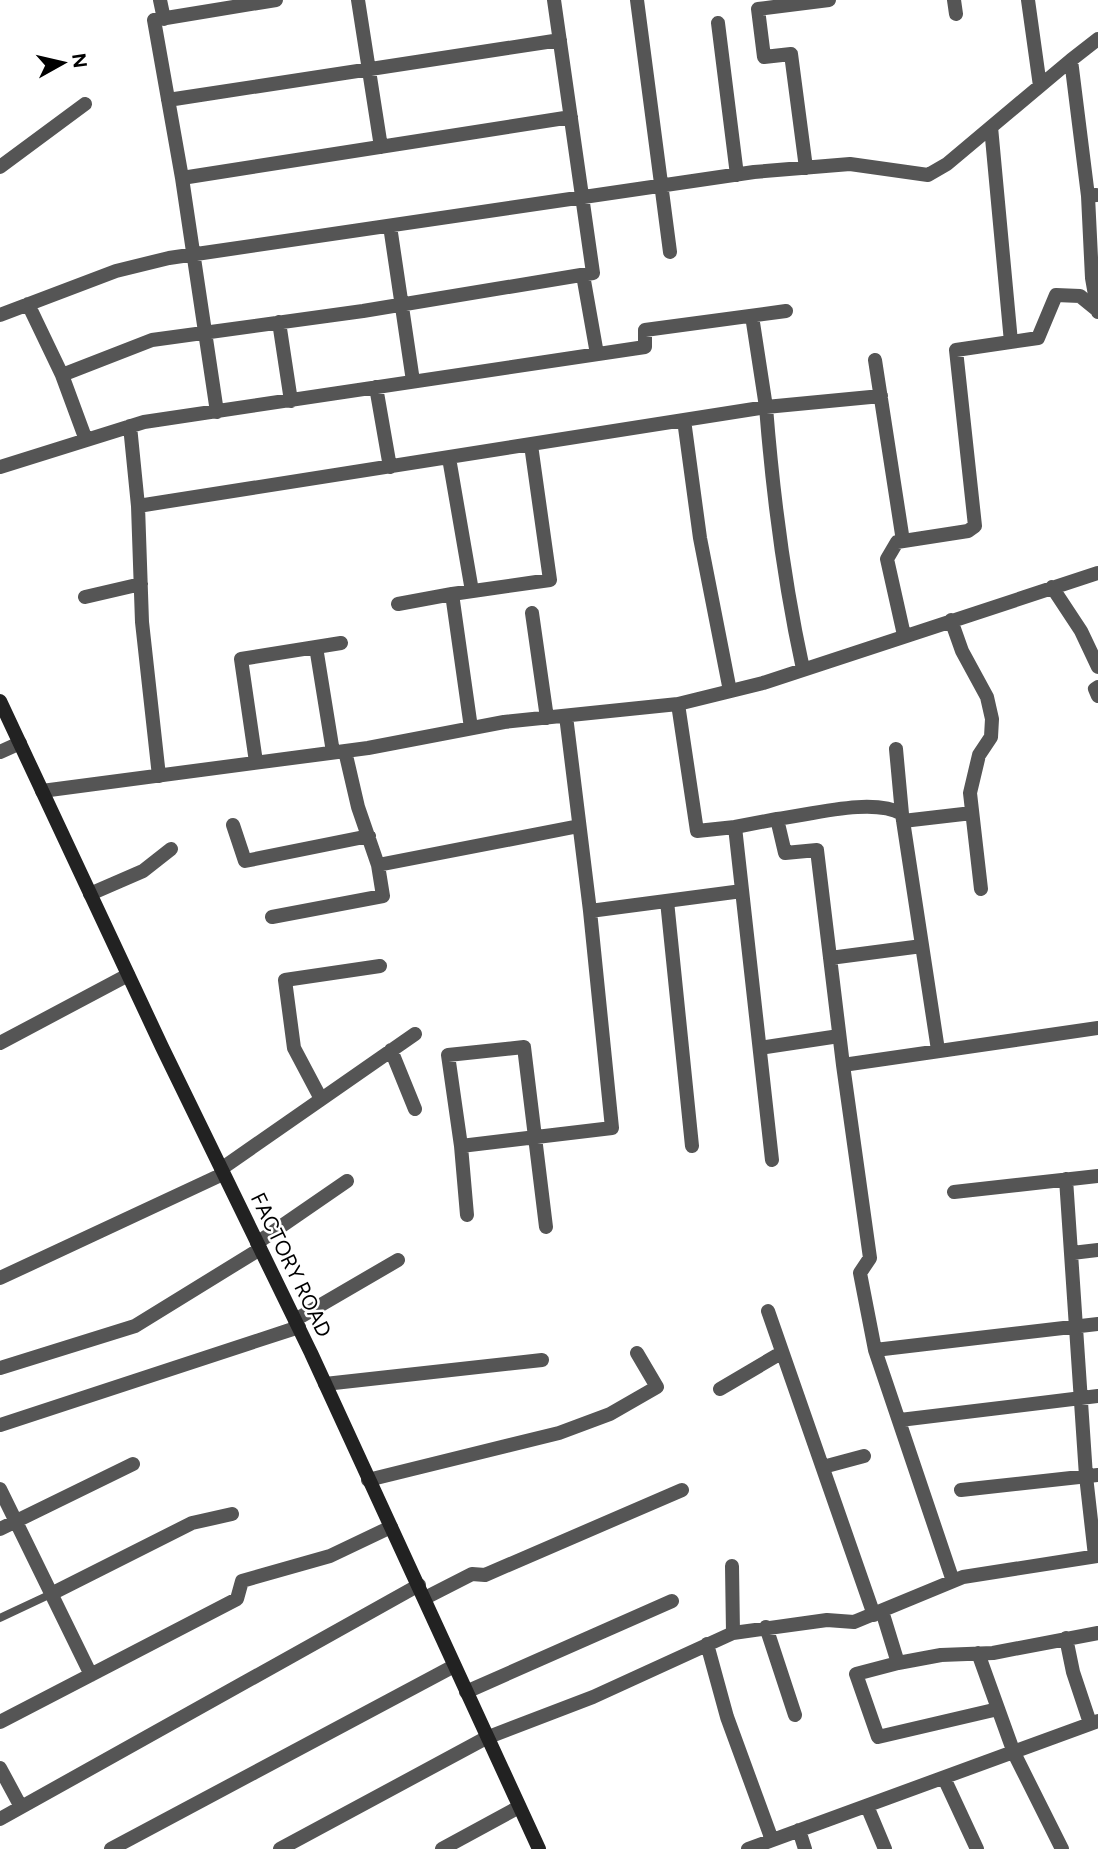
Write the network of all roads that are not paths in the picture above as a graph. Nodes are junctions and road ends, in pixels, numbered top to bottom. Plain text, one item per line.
1 (160, 0) edge
2 (276, 0) edge
3 (358, 0) edge
4 (554, 0) edge
5 (637, 0) edge
6 (830, 0) edge
7 (1028, 0) edge
8 (237, 3) edge
9 (164, 19) junction
10 (718, 23) dead end
11 (1098, 39) edge
12 (560, 40) junction
13 (1071, 60) junction
14 (369, 69) junction
15 (1040, 86) junction
16 (168, 100) junction
17 (85, 104) dead end
18 (571, 117) junction
19 (991, 127) junction
20 (381, 147) junction
21 (0, 167) edge
22 (806, 168) junction
23 (737, 175) junction
24 (182, 178) junction
25 (661, 186) junction
26 (1093, 195) edge
27 (583, 198) junction
28 (390, 226) junction
29 (670, 252) dead end
30 (195, 254) junction
31 (583, 275) junction
32 (28, 304) junction
33 (401, 304) junction
34 (1097, 310) edge
35 (786, 311) dead end
36 (0, 314) edge
37 (752, 316) junction
38 (279, 322) junction
39 (206, 331) junction
40 (1012, 342) junction
41 (597, 354) junction
42 (875, 360) dead end
43 (62, 375) junction
44 (413, 381) junction
45 (376, 387) junction
46 (881, 397) junction
47 (291, 401) junction
48 (766, 407) junction
49 (217, 412) junction
50 (684, 421) junction
51 (130, 426) junction
52 (86, 440) junction
53 (531, 445) junction
54 (449, 458) junction
55 (0, 467) edge
56 (390, 467) junction
57 (138, 506) junction
58 (903, 541) junction
59 (1098, 573) edge
60 (141, 584) junction
61 (1052, 587) junction
62 (472, 592) junction
63 (452, 594) junction
64 (85, 597) dead end
65 (398, 604) dead end
66 (532, 613) dead end
67 (951, 620) junction
68 (904, 635) junction
69 (341, 643) dead end
70 (316, 647) junction
71 (1097, 662) edge
72 (803, 669) junction
73 (1098, 687) edge
74 (730, 691) junction
75 (1098, 696) edge
76 (0, 701) edge
77 (678, 704) junction
78 (566, 716) junction
79 (547, 718) junction
80 (471, 728) junction
81 (20, 743) junction
82 (896, 748) dead end
83 (339, 751) junction
84 (0, 752) edge
85 (256, 762) junction
86 (159, 776) junction
87 (42, 791) junction
88 (972, 813) junction
89 (902, 818) junction
90 (777, 819) junction
91 (233, 825) dead end
92 (579, 826) junction
93 (735, 827) junction
94 (369, 836) junction
95 (171, 849) dead end
96 (378, 865) junction
97 (981, 889) dead end
98 (742, 891) junction
99 (90, 894) junction
100 (667, 901) junction
101 (590, 911) junction
102 (272, 917) dead end
103 (922, 946) junction
104 (830, 958) junction
105 (380, 966) dead end
106 (128, 975) junction
107 (1098, 1028) edge
108 (415, 1034) dead end
109 (839, 1035) junction
110 (0, 1043) edge
111 (760, 1048) junction
112 (391, 1050) junction
113 (938, 1050) junction
114 (842, 1065) junction
115 (321, 1099) junction
116 (415, 1109) dead end
117 (534, 1137) junction
118 (461, 1146) junction
119 (692, 1146) dead end
120 (772, 1160) dead end
121 (222, 1171) junction
122 (1098, 1176) edge
123 (1066, 1179) junction
124 (347, 1181) dead end
125 (954, 1192) dead end
126 (467, 1215) dead end
127 (545, 1227) dead end
128 (259, 1246) junction
129 (1098, 1250) edge
130 (1072, 1253) junction
131 (398, 1259) dead end
132 (0, 1278) edge
133 (768, 1311) dead end
134 (297, 1324) junction
135 (1098, 1324) edge
136 (1077, 1326) junction
137 (875, 1350) junction
138 (637, 1353) dead end
139 (781, 1353) junction
140 (542, 1360) dead end
141 (0, 1368) edge
142 (325, 1384) junction
143 (720, 1389) dead end
144 (1098, 1396) edge
145 (1081, 1398) junction
146 (900, 1420) junction
147 (0, 1425) edge
148 (864, 1456) dead end
149 (133, 1464) dead end
150 (822, 1467) junction
151 (1092, 1475) edge
152 (368, 1480) junction
153 (0, 1489) edge
154 (682, 1490) dead end
155 (961, 1490) dead end
156 (232, 1514) dead end
157 (16, 1522) junction
158 (391, 1527) junction
159 (0, 1529) edge
160 (1097, 1556) edge
161 (732, 1566) dead end
162 (953, 1581) junction
163 (422, 1591) junction
164 (51, 1594) junction
165 (671, 1601) dead end
166 (878, 1613) junction
167 (0, 1618) edge
168 (766, 1627) junction
169 (733, 1633) junction
170 (1098, 1633) edge
171 (1066, 1638) junction
172 (707, 1644) junction
173 (978, 1653) junction
174 (898, 1663) junction
175 (454, 1666) junction
176 (91, 1675) junction
177 (466, 1692) junction
178 (998, 1709) junction
179 (795, 1715) dead end
180 (0, 1722) edge
181 (1094, 1722) edge
182 (486, 1738) junction
183 (1014, 1753) junction
184 (0, 1768) edge
185 (944, 1778) junction
186 (867, 1806) junction
187 (21, 1807) junction
188 (519, 1807) junction
189 (0, 1819) edge
190 (799, 1830) junction
191 (772, 1840) junction
192 (752, 1848) edge
193 (111, 1849) edge
194 (280, 1849) edge
195 (442, 1849) edge
196 (539, 1849) edge
197 (805, 1849) edge
198 (885, 1849) edge
199 (977, 1849) edge
200 (1062, 1849) edge

1 - 9 street
2 - 8 street
3 - 14 street
4 - 12 street
5 - 25 street
6 - 22 street
7 - 15 street
8 - 9 street
9 - 16 street
10 - 23 street
11 - 13 street
12 - 14 street
12 - 18 street
13 - 15 street
13 - 26 street
14 - 16 street
14 - 20 street
15 - 19 street
16 - 24 street
17 - 21 street
18 - 20 street
18 - 27 street
19 - 22 street
19 - 40 street
20 - 24 street
22 - 23 street
23 - 25 street
24 - 30 street
25 - 27 street
25 - 29 street
26 - 34 street
27 - 28 street
27 - 31 street
28 - 30 street
28 - 33 street
30 - 32 street
30 - 39 street
31 - 33 street
31 - 41 street
32 - 36 street
32 - 43 street
33 - 38 street
33 - 44 street
34 - 40 street
35 - 37 street
37 - 41 street
37 - 48 street
38 - 39 street
38 - 47 street
39 - 43 street
39 - 49 street
40 - 58 street
41 - 44 street
42 - 46 street
43 - 52 street
44 - 45 street
45 - 47 street
45 - 56 street
46 - 48 street
46 - 58 street
47 - 49 street
48 - 50 street
48 - 72 street
49 - 51 street
50 - 53 street
50 - 74 street
51 - 52 street
51 - 57 street
52 - 55 street
53 - 54 street
53 - 62 street
54 - 56 street
54 - 62 street
56 - 57 street
57 - 60 street
58 - 68 street
59 - 61 street
60 - 64 street
60 - 86 street
61 - 67 street
61 - 71 street
62 - 63 street
63 - 65 street
63 - 80 street
66 - 79 street
67 - 68 street
67 - 88 street
68 - 72 street
69 - 70 street
70 - 83 street
70 - 85 street
72 - 74 street
73 - 75 street
74 - 77 street
76 - 81 main road, FACTORY ROAD
77 - 78 street
77 - 93 street
78 - 79 street
78 - 92 street
79 - 80 street
80 - 83 street
81 - 84 street
81 - 87 main road, FACTORY ROAD
82 - 89 street
83 - 85 street
83 - 94 street
85 - 86 street
86 - 87 street
87 - 99 main road, FACTORY ROAD
88 - 89 street
88 - 97 street
89 - 90 street
89 - 103 street
90 - 93 street
90 - 104 street
91 - 94 street
92 - 96 street
92 - 101 street
93 - 98 street
94 - 96 street
95 - 99 street
96 - 102 street
98 - 100 street
98 - 111 street
99 - 106 main road, FACTORY ROAD
100 - 101 street
100 - 119 street
101 - 117 street
103 - 104 street
103 - 113 street
104 - 109 street
105 - 115 street
106 - 110 street
106 - 121 main road, FACTORY ROAD
107 - 113 street
108 - 112 street
109 - 111 street
109 - 114 street
111 - 120 street
112 - 115 street
112 - 116 street
113 - 114 street
114 - 137 street
115 - 121 street
117 - 118 street
117 - 118 street
117 - 127 street
118 - 126 street
121 - 128 main road, FACTORY ROAD
121 - 132 street
122 - 123 street
123 - 125 street
123 - 130 street
124 - 128 street
128 - 134 main road, FACTORY ROAD
128 - 141 street
129 - 130 street
130 - 136 street
131 - 134 street
133 - 139 street
134 - 142 main road, FACTORY ROAD
134 - 147 street
135 - 136 street
136 - 137 street
136 - 145 street
137 - 146 street
138 - 152 street
139 - 143 street
139 - 150 street
140 - 142 street
142 - 152 main road, FACTORY ROAD
144 - 145 street
145 - 146 street
145 - 151 street
146 - 162 street
148 - 150 street
149 - 157 street
150 - 166 street
151 - 155 street
151 - 160 street
152 - 158 main road, FACTORY ROAD
153 - 157 street
154 - 163 street
156 - 164 street
157 - 159 street
157 - 164 street
158 - 163 main road, FACTORY ROAD
158 - 176 street
160 - 162 street
161 - 169 street
162 - 166 street
163 - 175 main road, FACTORY ROAD
163 - 187 street
164 - 167 lane
164 - 176 street
165 - 177 street
166 - 168 street
166 - 174 street
168 - 169 street
168 - 179 street
169 - 172 street
170 - 171 street
171 - 173 street
171 - 181 street
172 - 182 street
172 - 191 street
173 - 174 street
173 - 178 street
174 - 178 street
175 - 177 main road, FACTORY ROAD
175 - 193 street
176 - 180 street
177 - 182 main road, FACTORY ROAD
178 - 183 street
181 - 183 street
182 - 188 main road, FACTORY ROAD
182 - 194 street
183 - 185 street
183 - 200 street
184 - 187 street
185 - 186 street
185 - 199 street
186 - 190 street
186 - 198 street
187 - 189 street
188 - 195 street
188 - 196 main road, FACTORY ROAD
190 - 191 street
190 - 197 street
191 - 192 street

